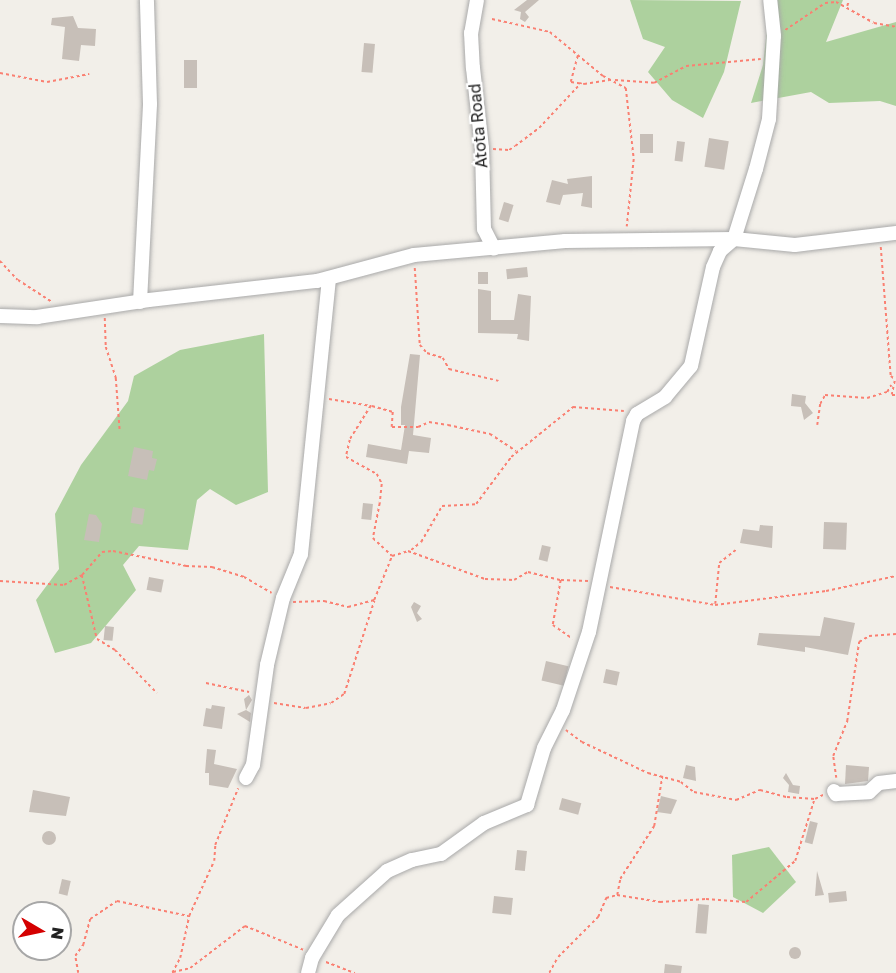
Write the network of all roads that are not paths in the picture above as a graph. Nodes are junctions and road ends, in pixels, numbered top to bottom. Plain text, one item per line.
1 (147, 0) edge
2 (477, 0) edge
3 (770, 0) edge
4 (896, 233) edge
5 (734, 239) junction
6 (494, 249) junction
7 (329, 278) junction
8 (140, 302) junction
9 (0, 316) edge
10 (246, 778) road end
11 (896, 781) edge
12 (834, 791) road end
13 (308, 973) edge

1 - 8 street
2 - 6 street, Atota Road
3 - 5 street
4 - 5 street
5 - 6 street
5 - 13 street
6 - 7 street
7 - 8 street
7 - 10 street
8 - 9 street
11 - 12 street

